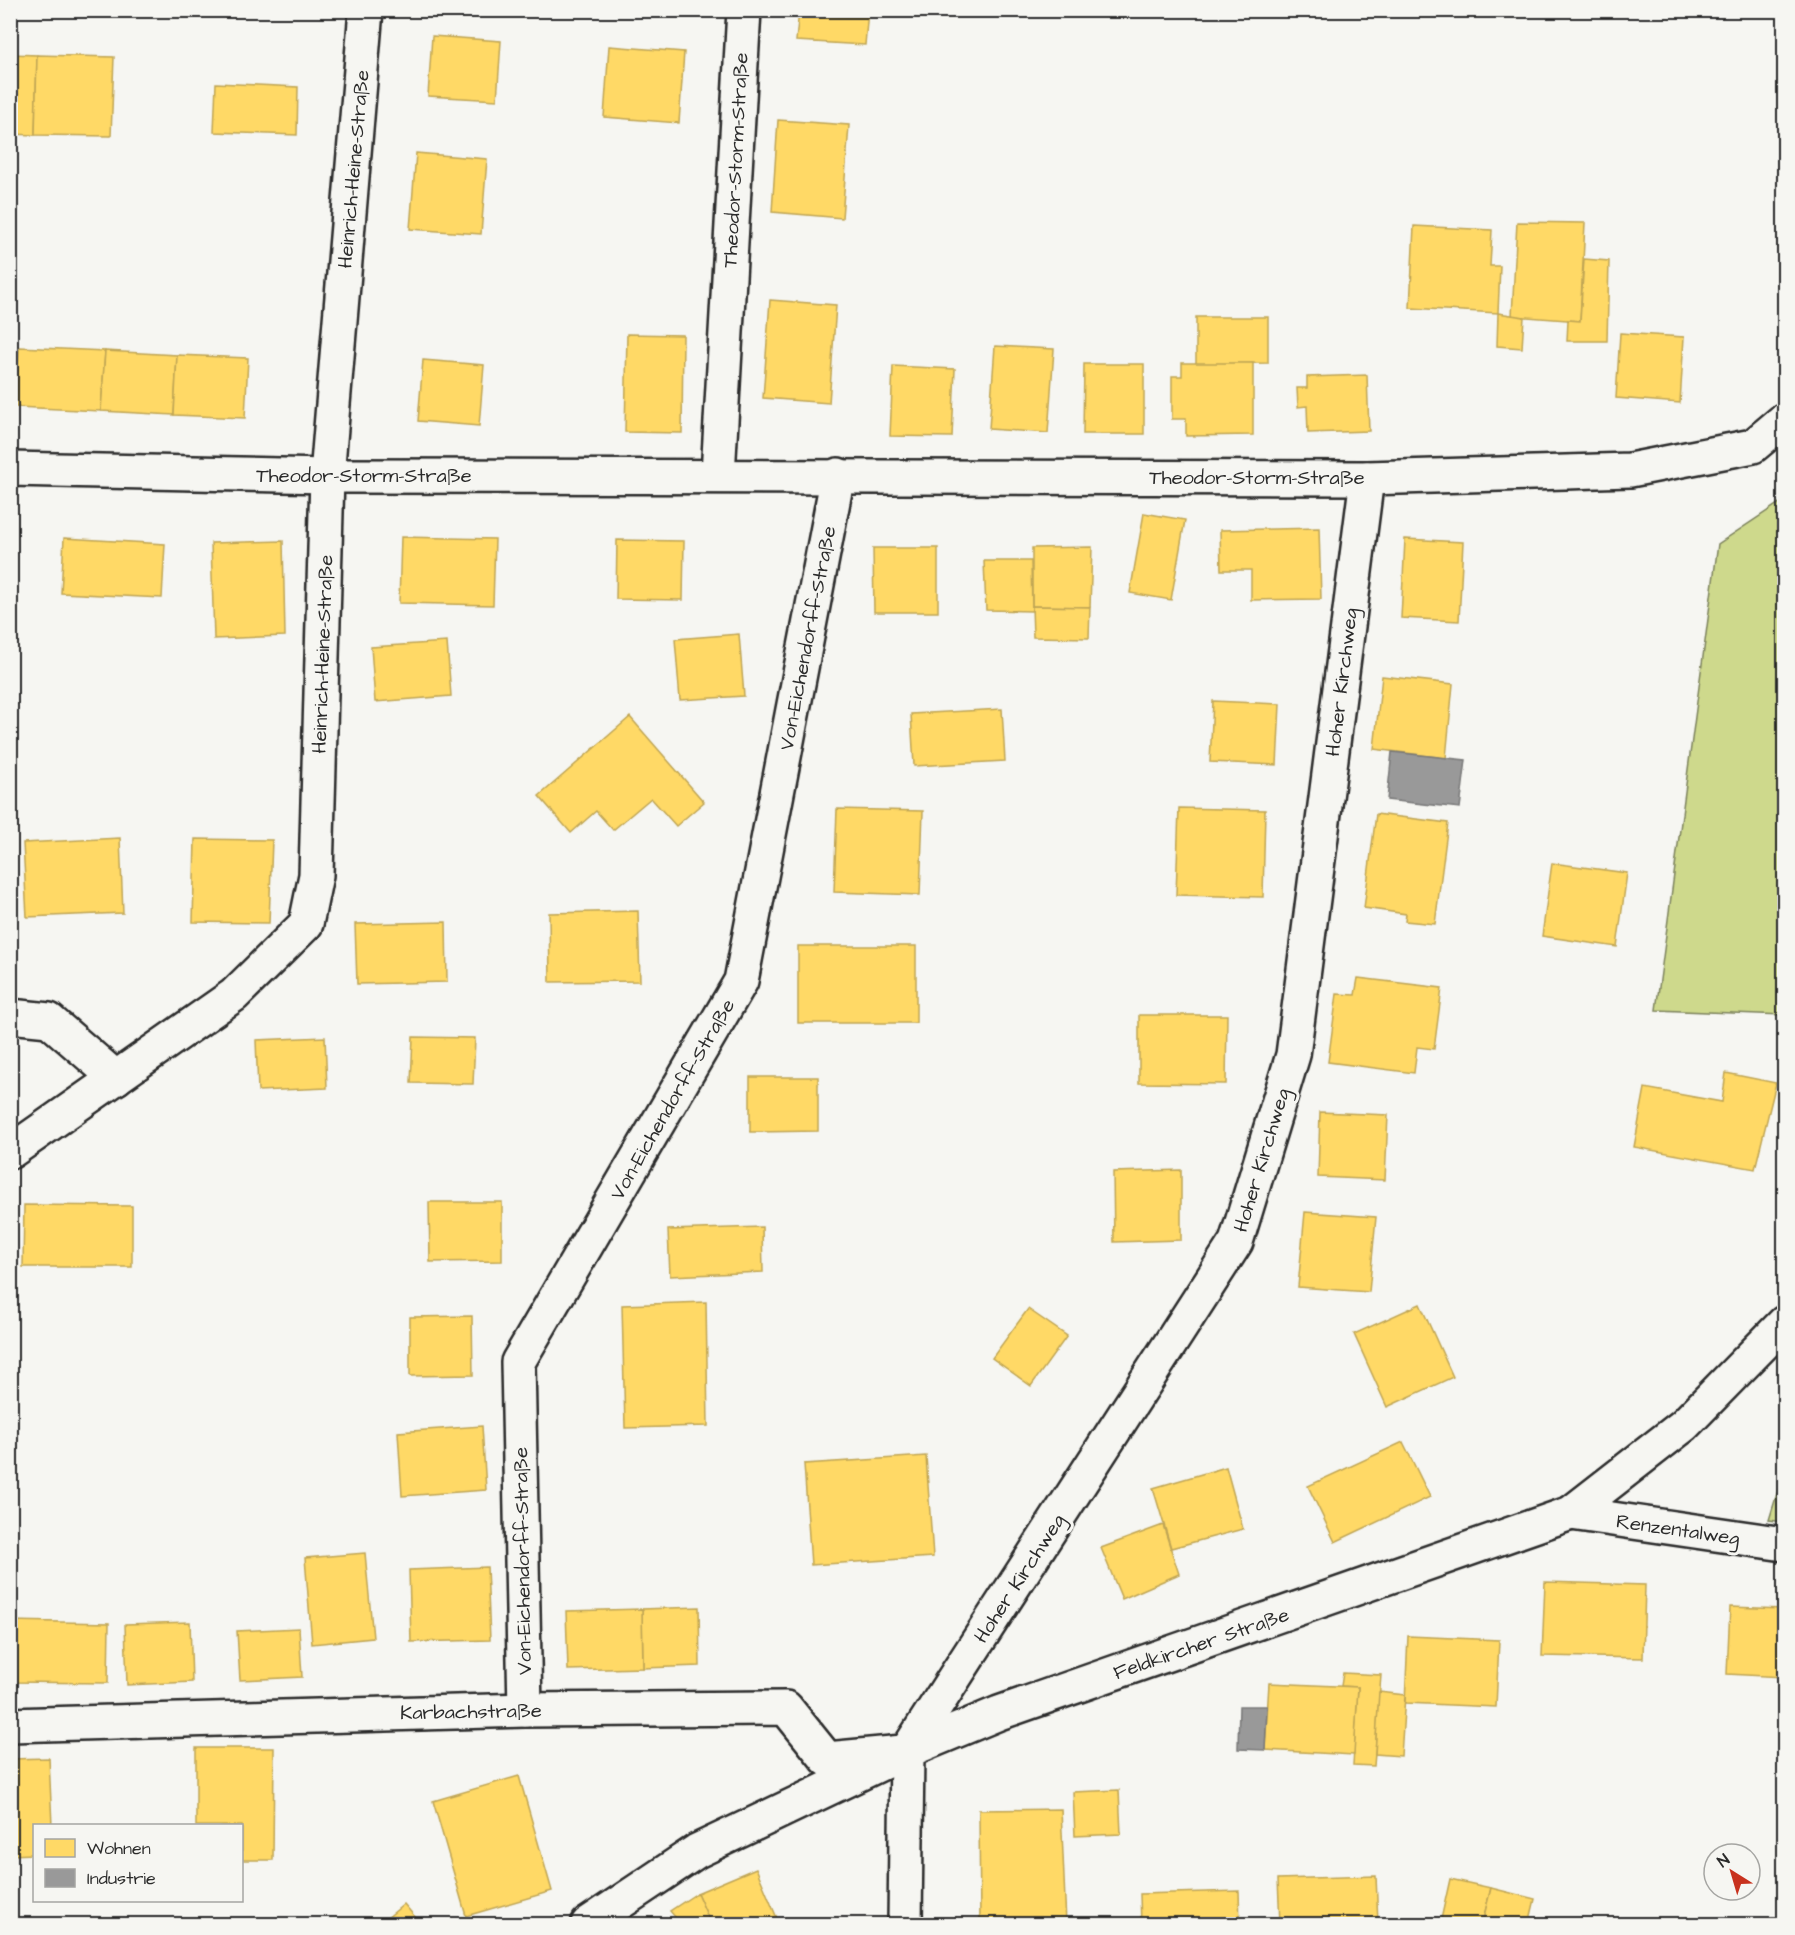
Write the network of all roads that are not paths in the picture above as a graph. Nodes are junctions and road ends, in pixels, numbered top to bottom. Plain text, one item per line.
1 (366, 10) edge
2 (743, 17) edge
3 (1785, 420) edge
4 (10, 469) edge
5 (718, 475) junction
6 (838, 475) junction
7 (327, 476) junction
8 (1367, 478) junction
9 (10, 1016) edge
10 (116, 1078) junction
11 (10, 1152) edge
12 (1785, 1323) edge
13 (1571, 1513) junction
14 (1785, 1544) edge
15 (525, 1710) junction
16 (10, 1725) edge
17 (907, 1751) junction
18 (588, 1924) edge
19 (906, 1924) edge

1 - 7 street, Heinrich-Heine-Straße
2 - 5 street, Theodor-Storm-Straße
3 - 8 street, Theodor-Storm-Straße
4 - 7 street, Theodor-Storm-Straße
5 - 6 street, Theodor-Storm-Straße
5 - 7 street, Theodor-Storm-Straße
6 - 8 street, Theodor-Storm-Straße
6 - 15 street, Von-Eichendorff-Straße
7 - 10 street, Heinrich-Heine-Straße
8 - 17 street, Hoher Kirchweg
9 - 10 street
10 - 11 street, Heinrich-Heine-Straße
12 - 13 street, Feldkircher Straße
13 - 14 street, Renzentalweg
13 - 17 street, Feldkircher Straße
15 - 16 street, Karbachstraße
15 - 17 street, Karbachstraße
17 - 18 street, Feldkircher Straße
17 - 19 street

